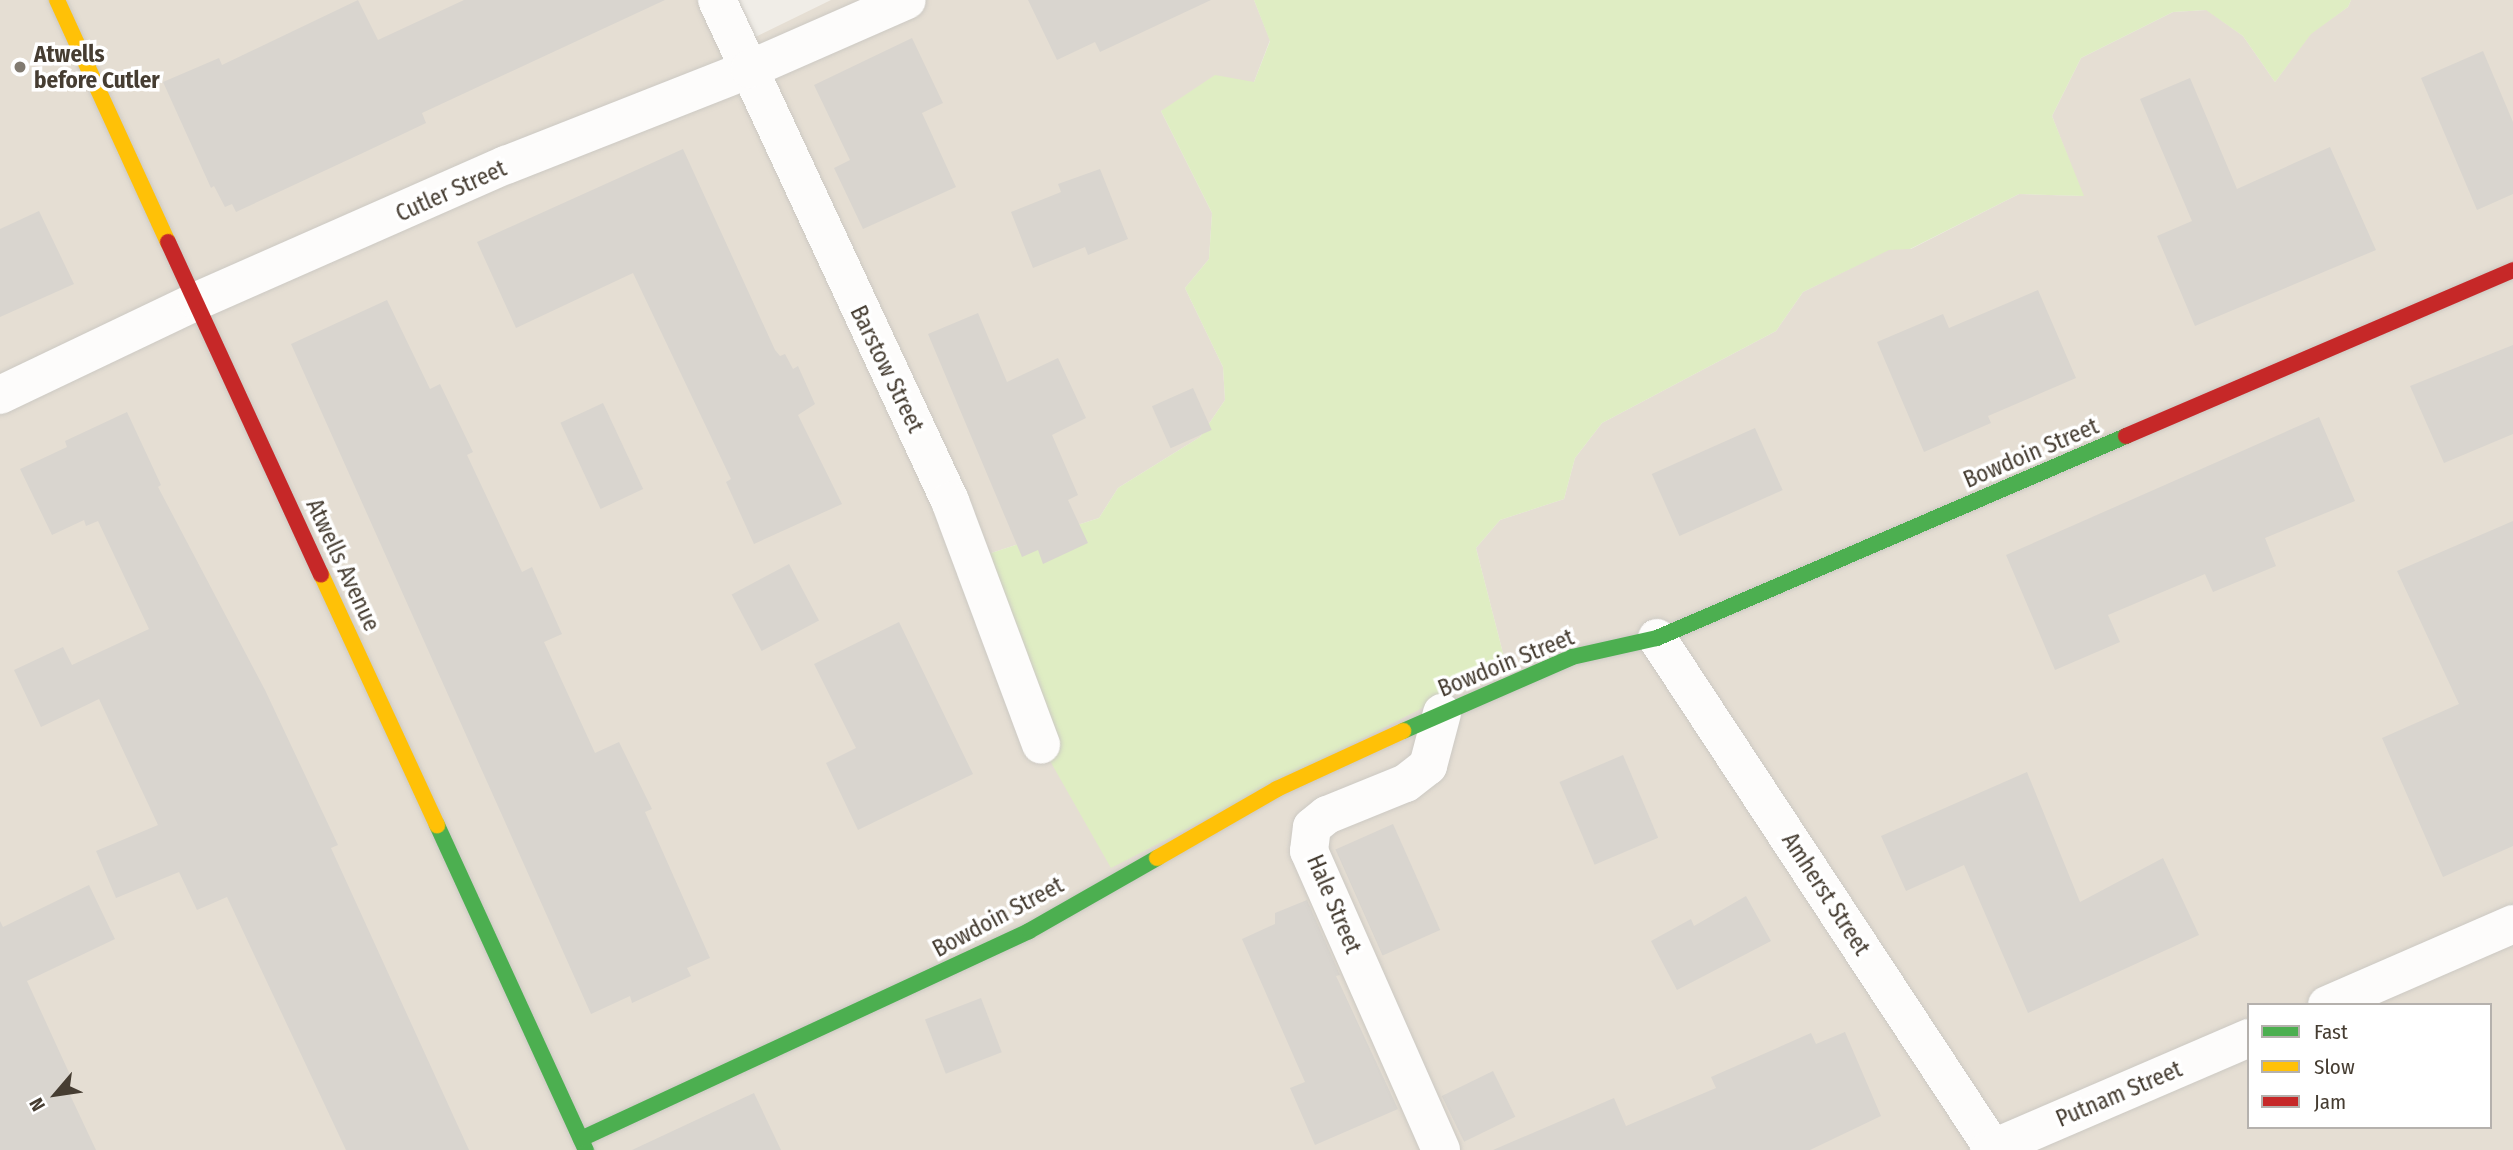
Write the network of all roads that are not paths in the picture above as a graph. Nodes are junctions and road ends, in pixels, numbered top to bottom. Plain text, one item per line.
1 (57, 0) edge
2 (717, 0) edge
3 (908, 0) edge
4 (750, 69) junction
5 (2513, 270) edge
6 (197, 301) junction
7 (0, 395) edge
8 (1657, 638) junction
9 (1442, 713) junction
10 (1041, 745) dead end
11 (2513, 924) edge
12 (2332, 1003) edge
13 (2247, 1039) edge
14 (583, 1144) edge
15 (1992, 1149) edge
16 (1441, 1150) edge

1 - 6 street, Atwells Avenue
2 - 4 street, Barstow Street
3 - 4 street, Cutler Street
4 - 6 street, Cutler Street
4 - 10 street, Barstow Street
5 - 8 street, Bowdoin Street
6 - 7 street, Cutler Street
6 - 14 street, Atwells Avenue
8 - 9 street, Bowdoin Street
8 - 15 street, Amherst Street
9 - 14 street, Bowdoin Street
9 - 16 street, Hale Street
11 - 12 street
13 - 15 street, Putnam Street

